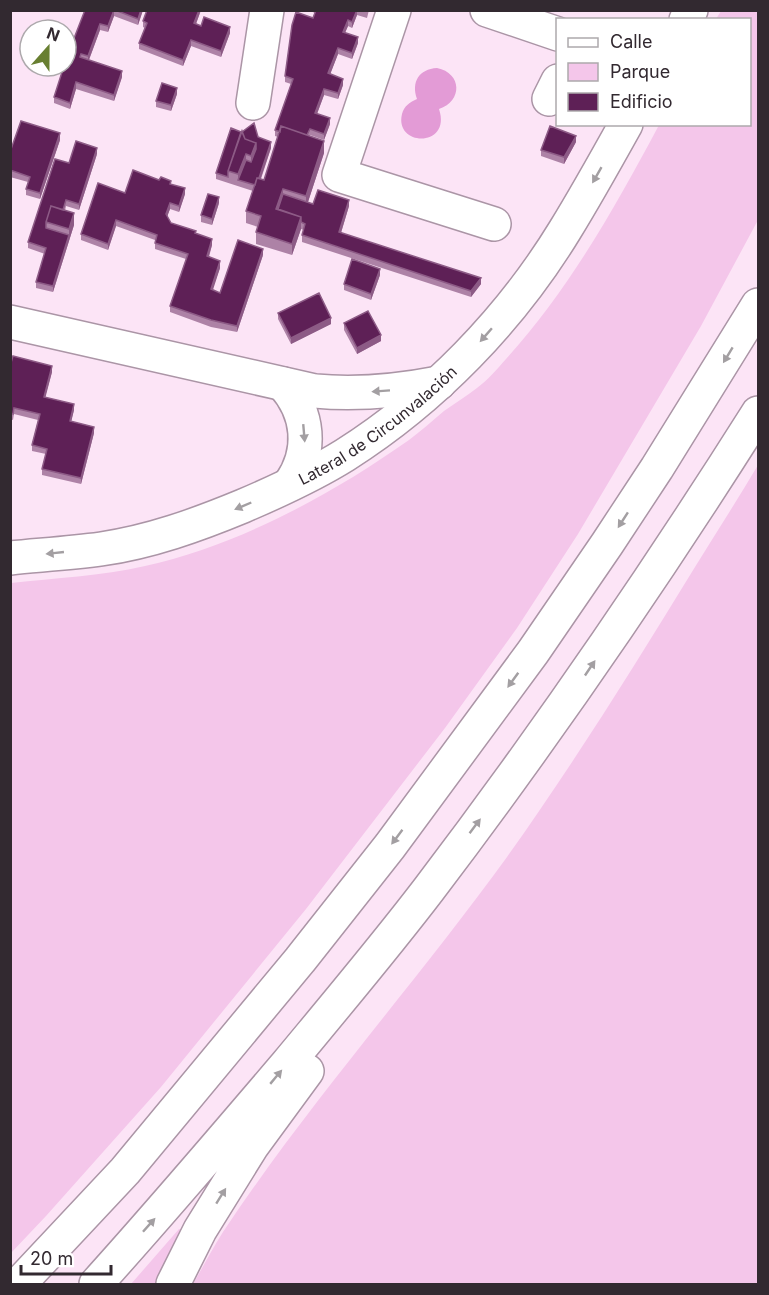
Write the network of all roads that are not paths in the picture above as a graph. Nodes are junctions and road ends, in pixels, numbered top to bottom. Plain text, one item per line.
1 (267, 10) edge
2 (394, 10) edge
3 (489, 11) edge
4 (556, 33) edge
5 (253, 103) dead end
6 (625, 126) edge
7 (494, 224) dead end
8 (758, 306) edge
9 (10, 322) edge
10 (439, 383) junction
11 (283, 384) junction
12 (759, 413) edge
13 (290, 484) junction
14 (10, 558) edge
15 (429, 889) junction
16 (19, 1284) edge
17 (96, 1284) edge
18 (173, 1284) edge

1 - 5 main road
2 - 7 main road
3 - 4 main road
6 -> 10 main road, Lateral de Circunvalación
8 -> 16 main road
9 - 11 main road
10 -> 11 main road
10 - 13 main road, Lateral de Circunvalación
11 -> 13 main road
15 -> 12 main road
13 -> 14 main road, Lateral de Circunvalación
17 -> 15 main road
18 -> 15 main road

